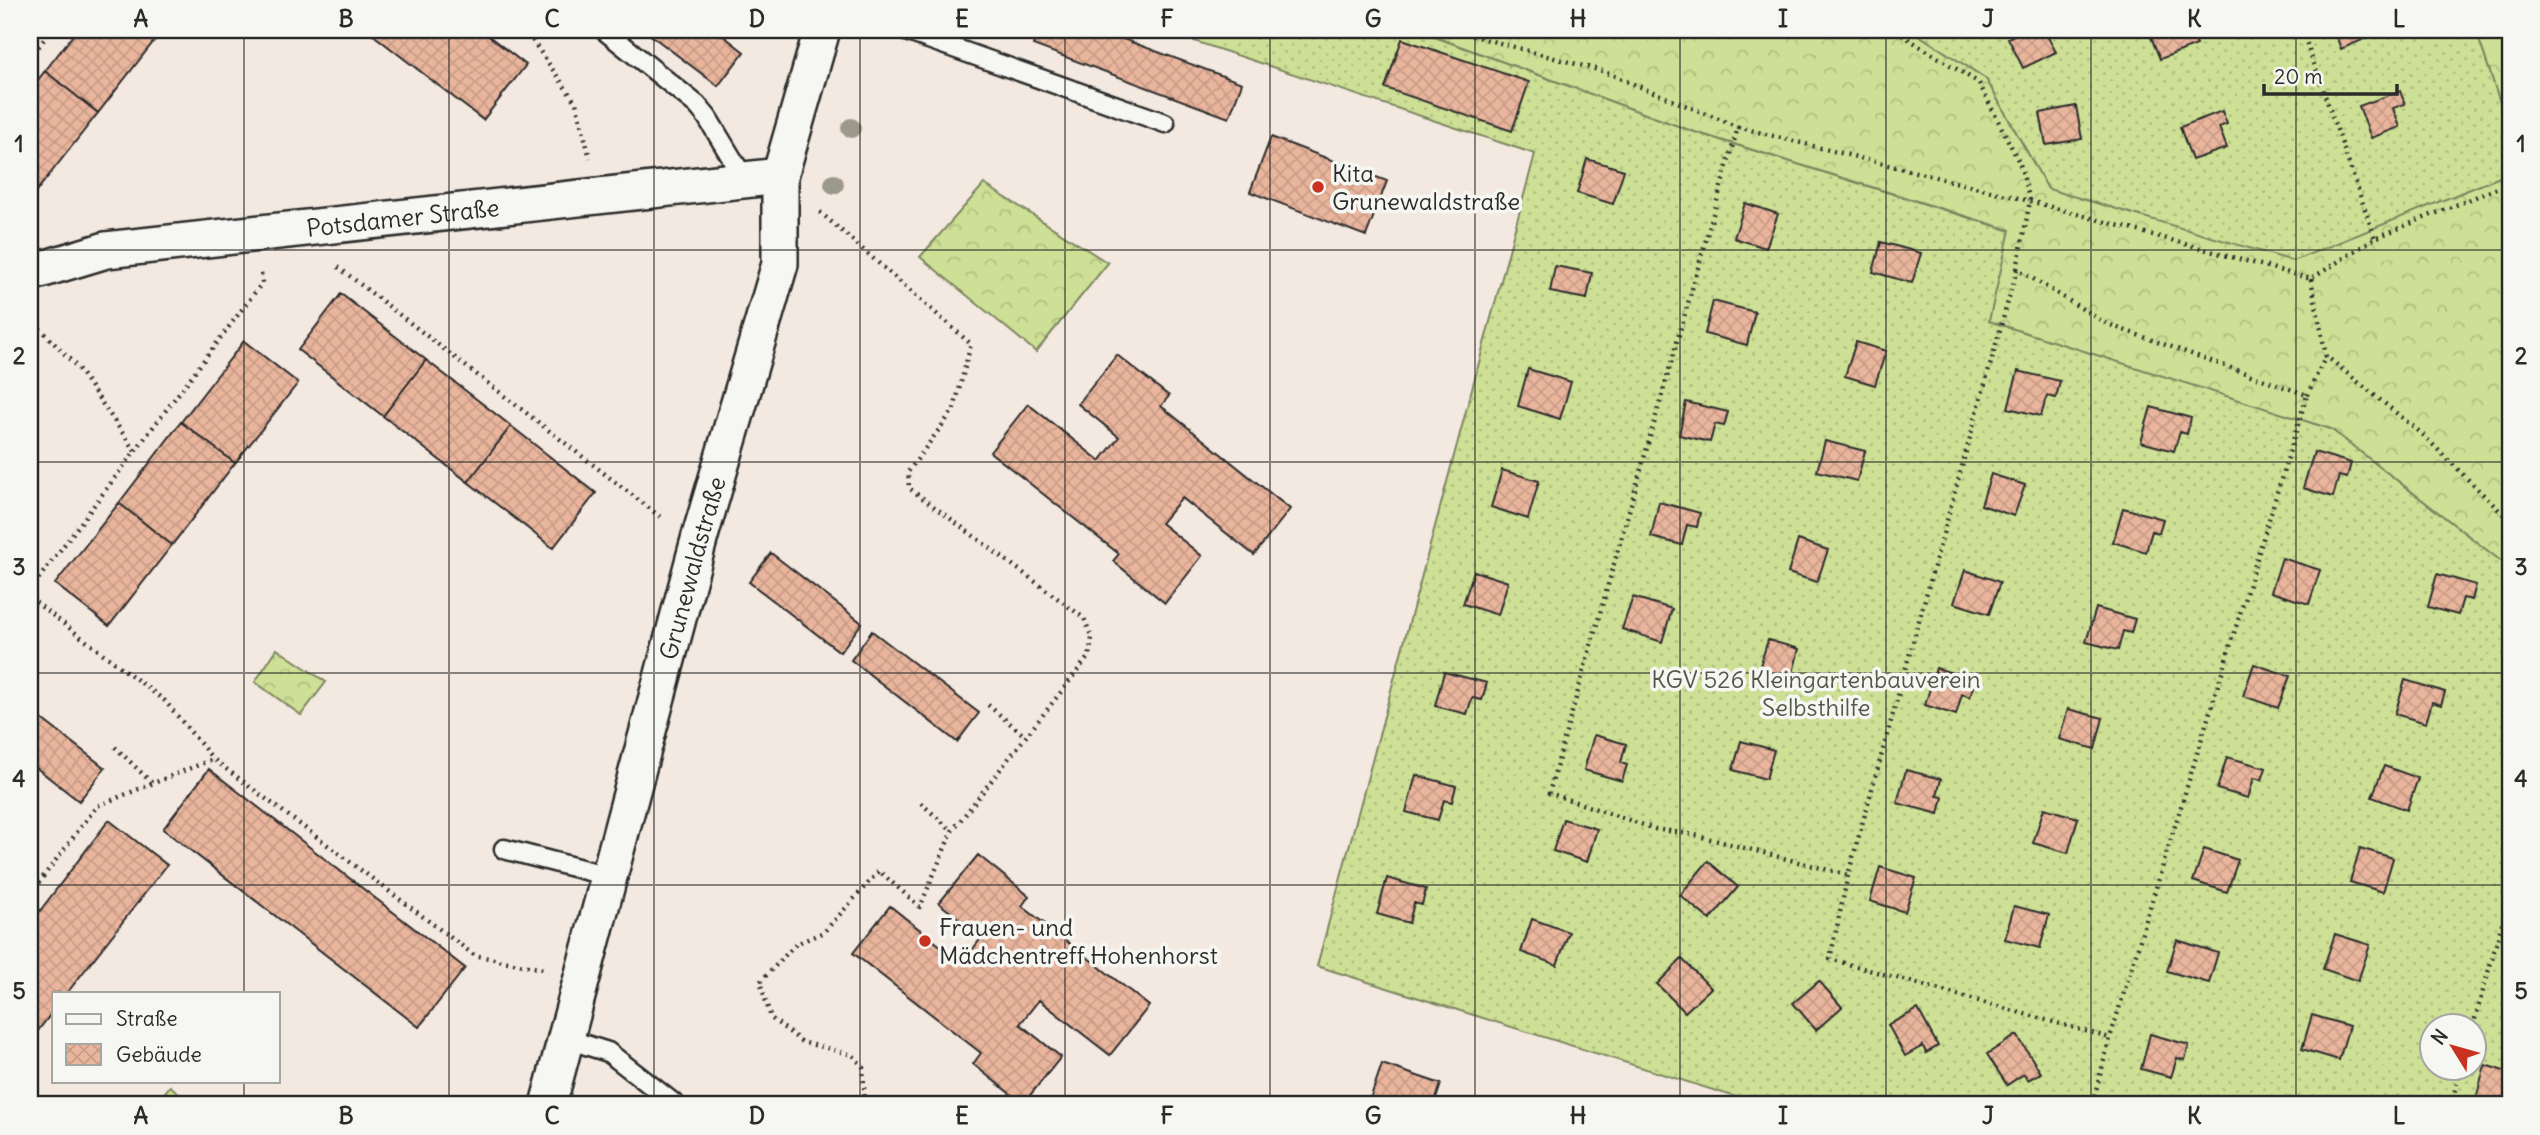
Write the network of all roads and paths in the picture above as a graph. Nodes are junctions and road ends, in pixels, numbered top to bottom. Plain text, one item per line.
1 (51, 30) edge
2 (523, 30) edge
3 (604, 30) edge
4 (822, 30) edge
5 (903, 30) edge
6 (1452, 30) edge
7 (1889, 30) edge
8 (2302, 30) edge
9 (30, 58) edge
10 (1165, 123) dead end
11 (1738, 127) junction
12 (780, 176) junction
13 (744, 180) junction
14 (2510, 183) edge
15 (600, 196) junction
16 (2030, 201) junction
17 (290, 230) junction
18 (254, 234) junction
19 (2375, 238) junction
20 (2017, 269) junction
21 (30, 273) edge
22 (2311, 279) junction
23 (30, 318) edge
24 (2326, 356) junction
25 (2307, 395) junction
26 (135, 451) junction
27 (2510, 521) edge
28 (700, 536) junction
29 (30, 590) edge
30 (30, 598) edge
31 (988, 705) dead end
32 (1025, 736) junction
33 (115, 747) dead end
34 (213, 759) junction
35 (152, 783) junction
36 (920, 803) dead end
37 (951, 831) junction
38 (504, 849) dead end
39 (1849, 875) junction
40 (608, 876) junction
41 (30, 894) edge
42 (2510, 895) edge
43 (583, 977) junction
44 (2477, 1012) edge
45 (2110, 1038) junction
46 (567, 1039) junction
47 (2457, 1082) edge
48 (548, 1105) edge
49 (677, 1105) edge
50 (865, 1105) edge
51 (2092, 1105) edge
52 (2451, 1105) edge

1 - 9 path
2 - 15 path
3 - 13 lane
4 - 12 street, Grunewaldstraße
5 - 10 lane
6 - 11 path
7 - 16 path
8 - 19 path
11 - 16 path
11 - 39 path
12 - 13 street, Potsdamer Straße
12 - 28 street, Grunewaldstraße
12 - 32 path
13 - 15 street, Potsdamer Straße
14 - 19 path
15 - 17 street, Potsdamer Straße
16 - 20 path
16 - 22 path
17 - 18 street, Potsdamer Straße
17 - 28 path
18 - 21 street, Potsdamer Straße
18 - 26 path
19 - 22 path
20 - 25 path
20 - 39 path
22 - 24 path
23 - 26 path
24 - 25 path
24 - 27 path
25 - 45 path
26 - 29 path
28 - 40 street, Grunewaldstraße
30 - 34 path
31 - 32 path
32 - 37 path
33 - 35 path
34 - 35 path
34 - 43 path
35 - 41 path
36 - 37 path
37 - 50 path
38 - 40 lane
39 - 45 path
40 - 43 street, Grunewaldstraße
42 - 44 path
43 - 46 street, Grunewaldstraße
45 - 51 path
46 - 48 street, Grunewaldstraße
46 - 49 lane
47 - 52 path

